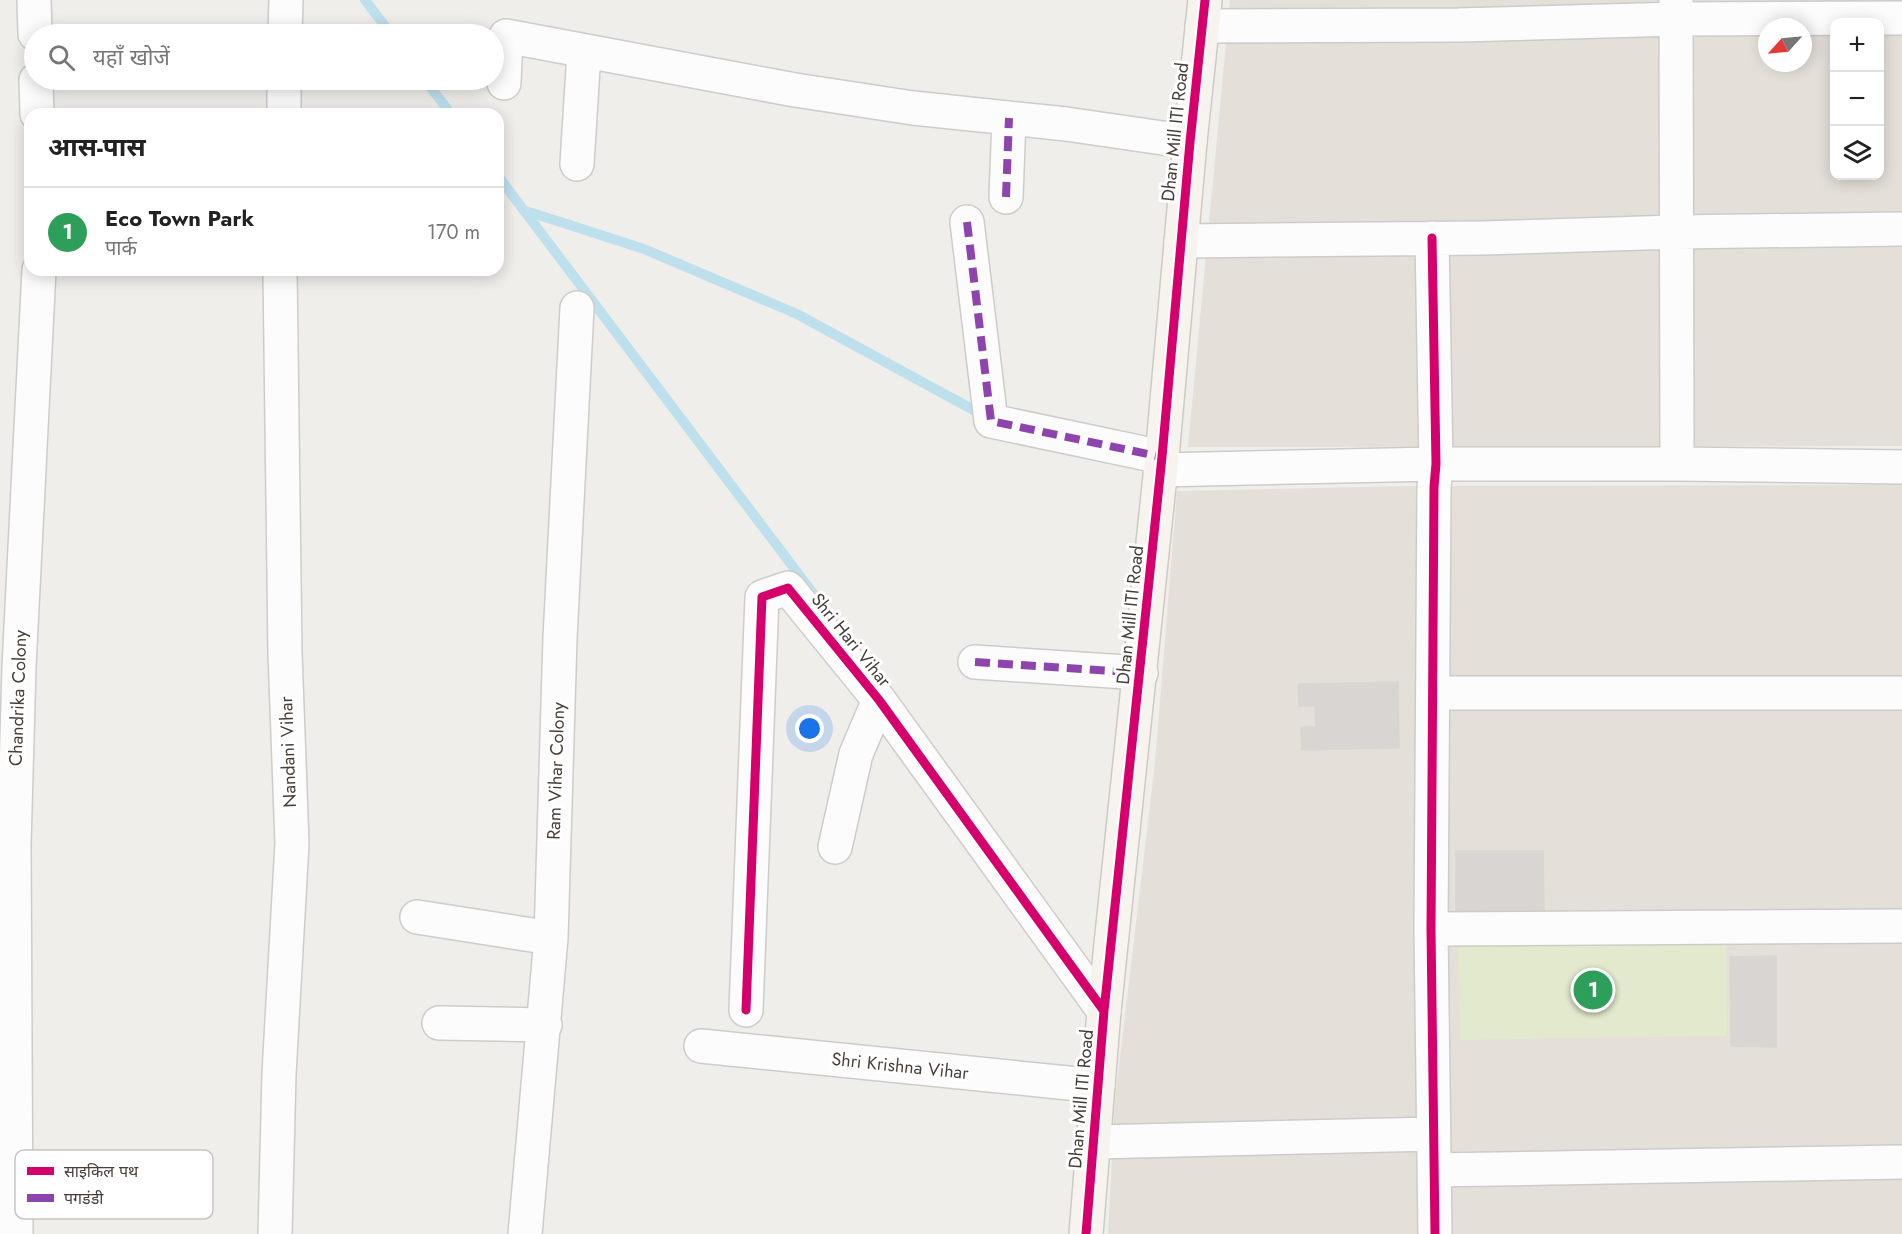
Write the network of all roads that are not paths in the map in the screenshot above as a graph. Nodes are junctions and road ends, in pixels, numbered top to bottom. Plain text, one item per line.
1 (34, 0) edge
2 (286, 0) edge
3 (1676, 10) edge
4 (1203, 13) edge
5 (1902, 18) edge
6 (35, 24) edge
7 (285, 24) edge
8 (584, 52) junction
9 (504, 83) dead end
10 (36, 90) edge
11 (284, 90) edge
12 (37, 108) edge
13 (284, 108) edge
14 (1009, 118) junction
15 (1190, 142) junction
16 (577, 165) dead end
17 (1006, 197) dead end
18 (966, 222) dead end
19 (1902, 229) edge
20 (1676, 231) junction
21 (1432, 238) junction
22 (1181, 241) junction
23 (39, 276) edge
24 (280, 276) edge
25 (577, 308) dead end
26 (1161, 464) junction
27 (1436, 464) junction
28 (1677, 464) junction
29 (1902, 467) edge
30 (975, 662) dead end
31 (1141, 673) junction
32 (1434, 693) junction
33 (1902, 693) edge
34 (879, 700) junction
35 (835, 848) dead end
36 (417, 917) dead end
37 (1902, 926) edge
38 (1431, 929) junction
39 (551, 938) junction
40 (746, 1010) dead end
41 (1104, 1011) junction
42 (439, 1023) dead end
43 (545, 1024) junction
44 (701, 1046) dead end
45 (1098, 1086) junction
46 (1433, 1134) junction
47 (1094, 1142) junction
48 (16, 1150) edge
49 (1902, 1162) edge
50 (1435, 1170) junction
51 (16, 1219) edge
52 (16, 1234) edge
53 (275, 1234) edge
54 (525, 1234) edge
55 (1086, 1234) edge
56 (1435, 1234) edge

1 - 6 street
2 - 7 street
3 - 4 street
3 - 5 street
3 - 20 street
4 - 15 street, Dhan Mill ITI Road
8 - 9 street
8 - 14 street
8 - 16 street
10 - 12 street
11 - 13 street
14 - 15 street
14 - 17 street
15 - 22 street, Dhan Mill ITI Road
18 - 26 street
19 - 20 street
20 - 21 street
20 - 28 street
21 - 22 street
21 - 27 street
22 - 26 street, Dhan Mill ITI Road
23 - 48 street, Chandrika Colony
24 - 53 street, Nandani Vihar
25 - 39 street, Ram Vihar Colony
26 - 27 street
26 - 31 street, Dhan Mill ITI Road
27 - 28 street
27 - 32 street
28 - 29 street
30 - 31 street
31 - 41 street, Dhan Mill ITI Road
32 - 33 street
32 - 38 street
34 - 35 street
34 - 40 street, Shri Hari Vihar
34 - 41 street, Shri Hari Vihar
36 - 39 street
37 - 38 street
38 - 46 street
39 - 43 street, Ram Vihar Colony
41 - 45 street, Dhan Mill ITI Road
42 - 43 street
43 - 54 street, Ram Vihar Colony
44 - 45 street, Shri Krishna Vihar
45 - 47 street, Dhan Mill ITI Road
46 - 47 street
46 - 50 street
47 - 55 street, Dhan Mill ITI Road
49 - 50 street
50 - 56 street
51 - 52 street, Chandrika Colony

